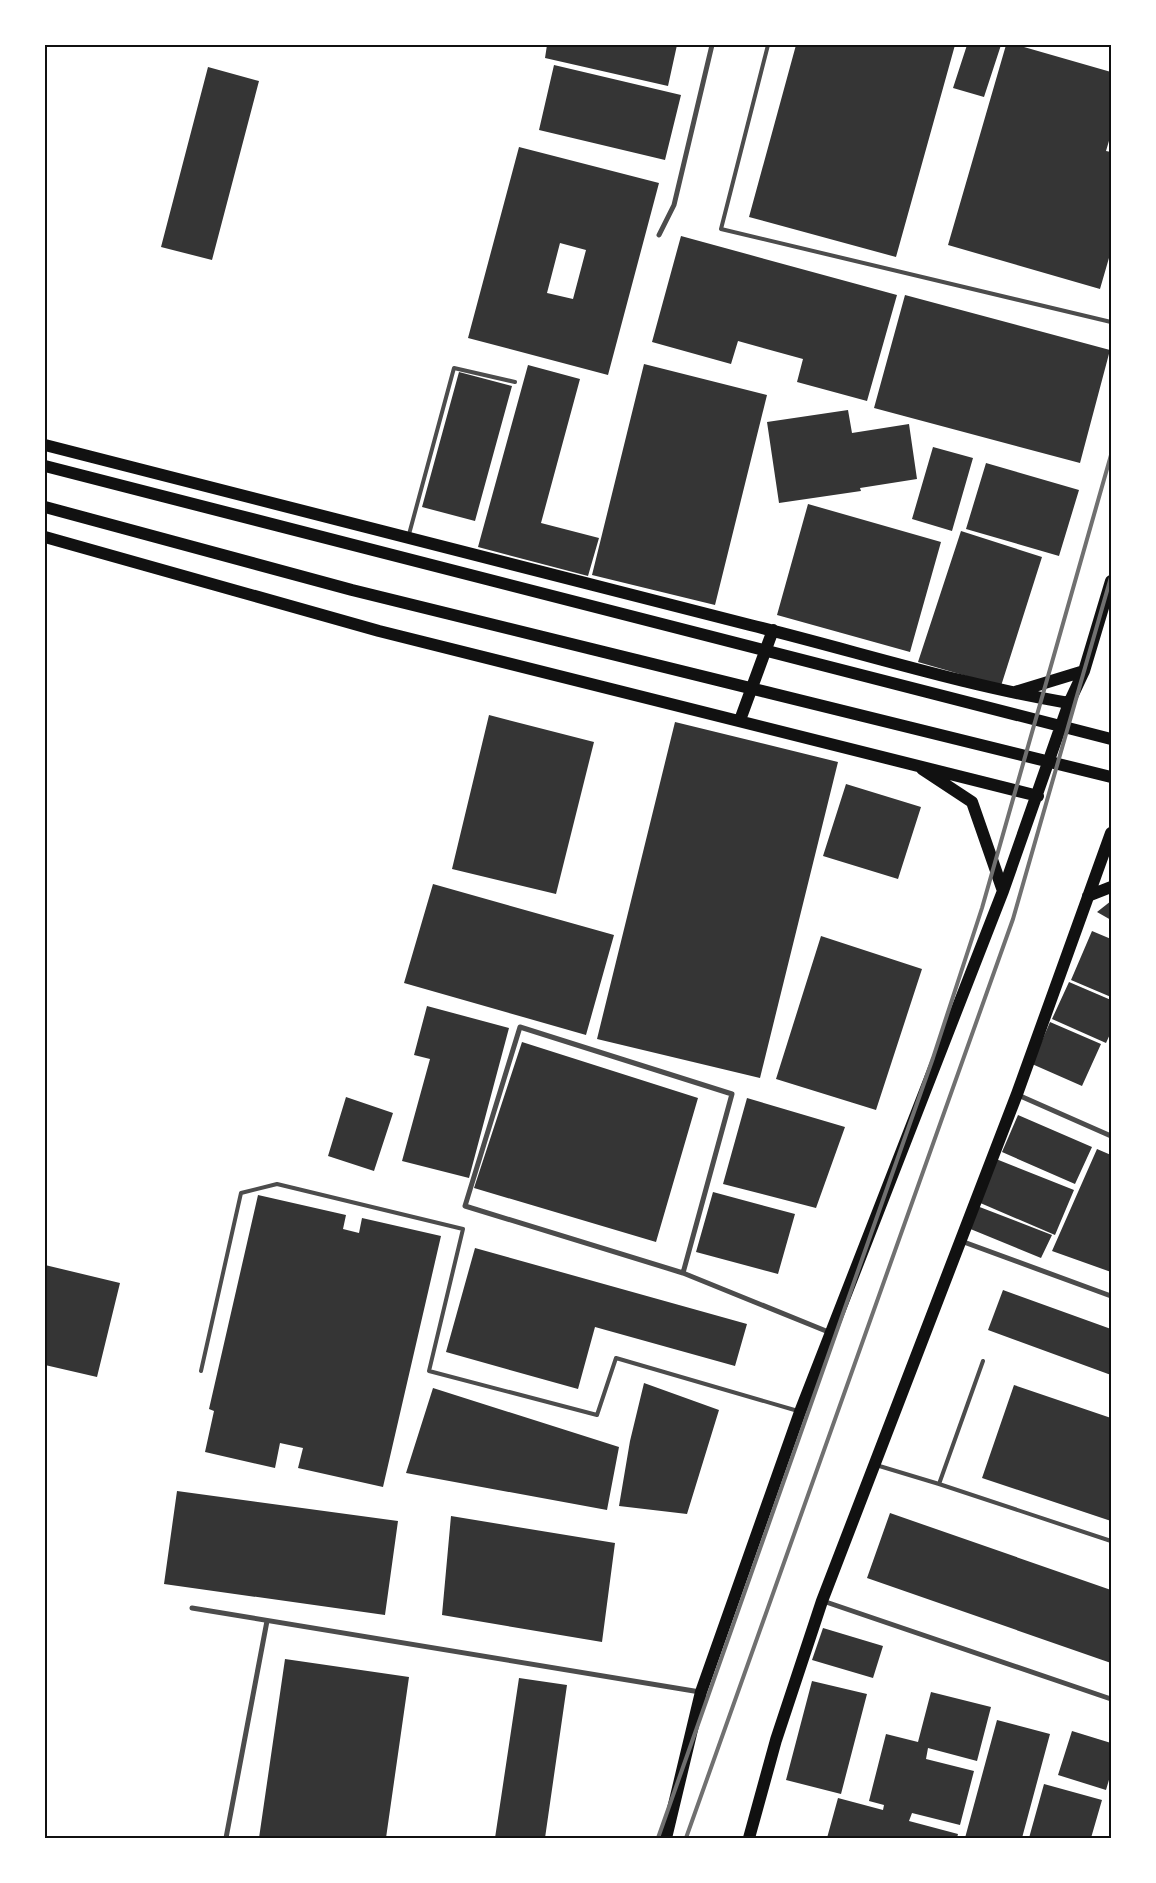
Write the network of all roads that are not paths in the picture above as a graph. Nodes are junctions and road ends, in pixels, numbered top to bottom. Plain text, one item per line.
1 (712, 45) edge
2 (768, 45) edge
3 (658, 235) dead end
4 (1111, 322) edge
5 (515, 382) dead end
6 (45, 445) edge
7 (45, 466) edge
8 (45, 507) edge
9 (45, 537) edge
10 (407, 540) junction
11 (1111, 581) edge
12 (773, 630) junction
13 (1084, 671) junction
14 (1010, 693) junction
15 (1069, 703) junction
16 (740, 720) junction
17 (1111, 739) edge
18 (912, 763) junction
19 (1111, 777) edge
20 (1038, 796) junction
21 (1111, 833) edge
22 (1111, 886) edge
23 (1003, 891) junction
24 (1088, 896) junction
25 (1017, 1094) junction
26 (1111, 1136) edge
27 (960, 1241) junction
28 (683, 1273) junction
29 (1111, 1296) edge
30 (832, 1334) junction
31 (983, 1362) dead end
32 (201, 1371) dead end
33 (800, 1412) junction
34 (874, 1464) junction
35 (939, 1484) junction
36 (1111, 1542) edge
37 (822, 1601) junction
38 (192, 1608) dead end
39 (267, 1621) junction
40 (701, 1692) junction
41 (1111, 1699) edge
42 (226, 1838) edge
43 (666, 1838) edge
44 (749, 1838) edge

1 - 3 street
2 - 4 lane
5 - 10 lane
6 - 10 main road
7 - 17 main road
8 - 19 main road
9 - 16 main road
10 - 12 main road
11 - 13 main road
12 - 14 main road
12 - 16 main road
13 - 14 main road
13 - 15 main road
14 - 15 main road
15 - 20 main road
16 - 18 main road
18 - 20 main road
18 - 23 main road
20 - 23 main road
21 - 24 main road
22 - 24 main road
23 - 30 main road
24 - 25 main road
25 - 26 street
25 - 27 main road
27 - 29 street
27 - 34 main road
28 - 28 street
28 - 30 street
30 - 33 main road
31 - 35 lane
32 - 33 lane
33 - 40 main road
34 - 35 lane
34 - 37 main road
35 - 36 lane
37 - 41 street
37 - 44 main road
38 - 39 street
39 - 40 street
39 - 42 street
40 - 43 main road

